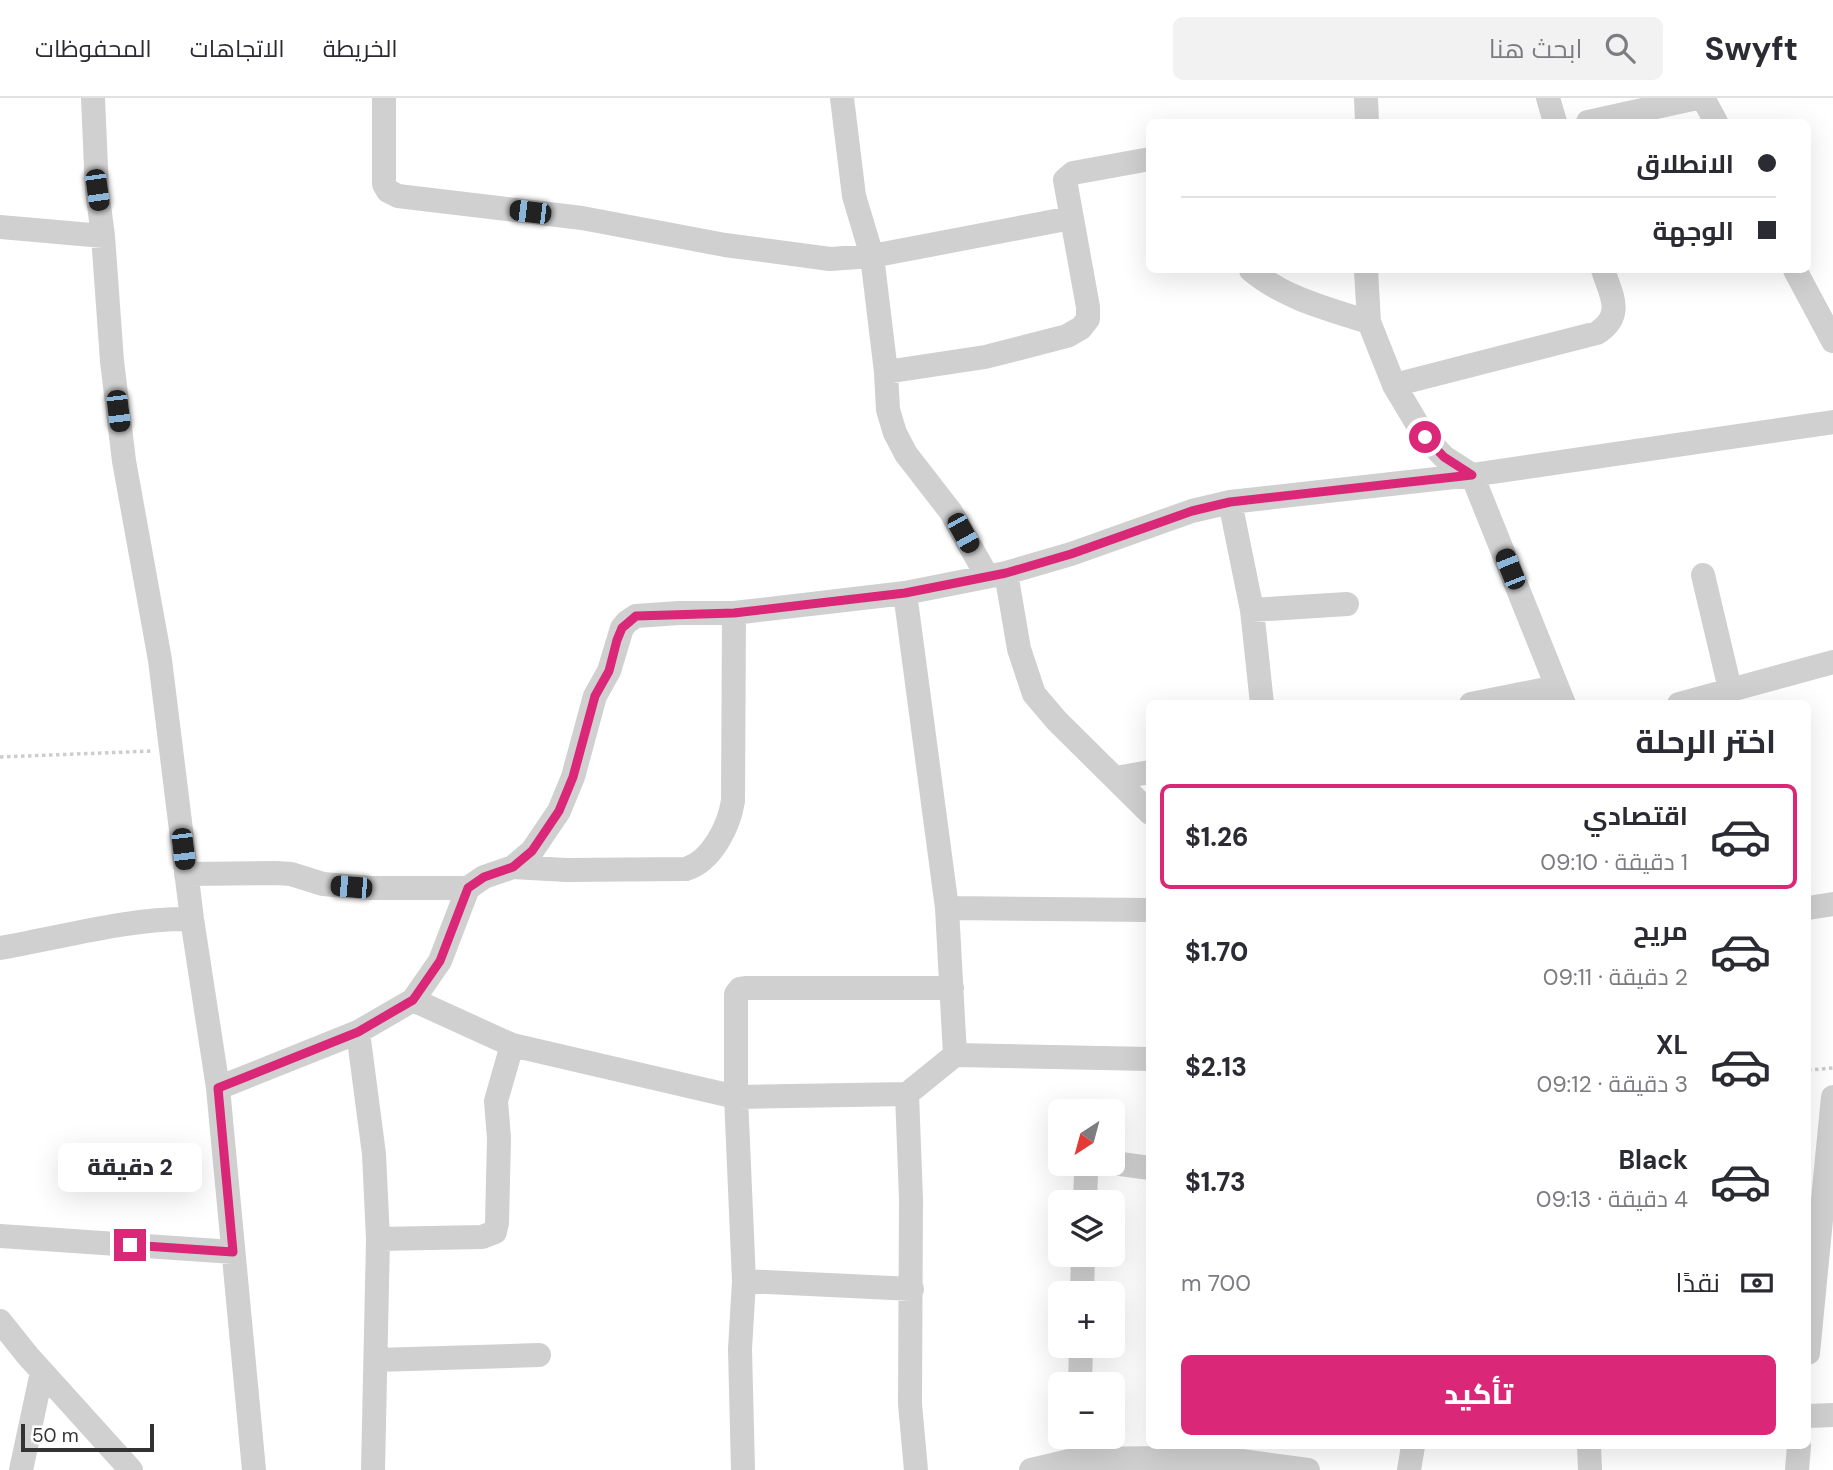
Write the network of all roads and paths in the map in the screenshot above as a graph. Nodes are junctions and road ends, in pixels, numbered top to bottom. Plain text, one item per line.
1 (93, 98) edge
2 (384, 98) edge
3 (842, 98) edge
4 (1366, 98) edge
5 (1548, 98) edge
6 (1697, 98) edge
7 (1703, 98) edge
8 (1367, 119) edge
9 (1554, 119) edge
10 (1602, 119) edge
11 (1714, 119) edge
12 (1146, 160) edge
13 (1071, 218) junction
14 (0, 227) edge
15 (103, 236) junction
16 (872, 256) junction
17 (1255, 273) edge
18 (1366, 273) edge
19 (1604, 273) edge
20 (1797, 273) edge
21 (1369, 322) junction
22 (1833, 341) edge
23 (886, 372) junction
24 (1394, 385) junction
25 (1833, 422) edge
26 (1472, 475) junction
27 (1230, 502) junction
28 (997, 575) junction
29 (1703, 575) dead end
30 (905, 593) junction
31 (1347, 604) dead end
32 (1252, 610) junction
33 (734, 613) junction
34 (1833, 662) edge
35 (1730, 689) junction
36 (1560, 695) edge
37 (1262, 700) edge
38 (1511, 700) edge
39 (1693, 700) edge
40 (171, 751) junction
41 (0, 757) edge
42 (1146, 773) edge
43 (1115, 778) junction
44 (1146, 809) edge
45 (513, 867) junction
46 (186, 874) junction
47 (468, 888) junction
48 (1833, 904) edge
49 (947, 908) junction
50 (1811, 908) edge
51 (1146, 910) edge
52 (192, 919) junction
53 (0, 948) edge
54 (952, 988) junction
55 (413, 1000) junction
56 (358, 1032) junction
57 (512, 1045) junction
58 (955, 1055) junction
59 (1146, 1059) edge
60 (1833, 1068) edge
61 (1811, 1070) edge
62 (218, 1088) junction
63 (907, 1094) junction
64 (736, 1097) junction
65 (1833, 1097) edge
66 (1125, 1165) edge
67 (1146, 1167) edge
68 (0, 1236) edge
69 (378, 1239) junction
70 (233, 1252) junction
71 (744, 1281) junction
72 (912, 1289) junction
73 (0, 1321) edge
74 (1811, 1322) edge
75 (539, 1355) dead end
76 (376, 1360) junction
77 (42, 1372) junction
78 (1833, 1415) edge
79 (1811, 1416) edge
80 (1076, 1449) edge
81 (1092, 1449) edge
82 (1412, 1449) edge
83 (1589, 1449) edge
84 (1271, 1460) edge
85 (21, 1470) edge
86 (131, 1470) edge
87 (254, 1470) edge
88 (373, 1470) edge
89 (743, 1470) edge
90 (916, 1470) edge
91 (1031, 1470) edge
92 (1308, 1470) edge
93 (1409, 1470) edge
94 (1590, 1470) edge

1 - 15 street
2 - 16 street
3 - 16 street
4 - 8 street
5 - 9 street
6 - 10 street
7 - 11 street
12 - 13 street
13 - 16 street
13 - 23 street
14 - 15 street
15 - 40 street
16 - 23 street
17 - 21 street
18 - 21 street
19 - 24 street
20 - 22 street
21 - 24 street
23 - 28 street
24 - 26 street
25 - 26 street
26 - 27 street
26 - 36 street
27 - 28 street
27 - 32 street
28 - 30 street
28 - 43 street
29 - 35 street
30 - 33 street
30 - 49 street
31 - 32 street
32 - 37 street
33 - 45 street
33 - 45 street
34 - 35 street
35 - 39 street
36 - 38 street
40 - 41 path
40 - 46 street
42 - 43 street
43 - 44 street
45 - 47 street
46 - 47 street
46 - 52 street
47 - 55 street
48 - 50 street
49 - 51 street
49 - 54 street
52 - 53 street
52 - 62 street
54 - 58 street
54 - 64 street
55 - 56 street
55 - 57 street
56 - 62 street
56 - 69 street
57 - 64 street
57 - 69 street
58 - 59 street
58 - 63 street
60 - 61 path
62 - 70 street
63 - 64 street
63 - 72 street
64 - 71 street
65 - 74 street
66 - 67 street
68 - 70 street
69 - 76 street
70 - 87 street
71 - 72 street
71 - 89 street
72 - 90 street
73 - 77 street
75 - 76 street
76 - 88 street
77 - 85 street
77 - 86 street
78 - 79 street
80 - 91 street
81 - 84 street
82 - 93 street
83 - 94 street
84 - 92 street

